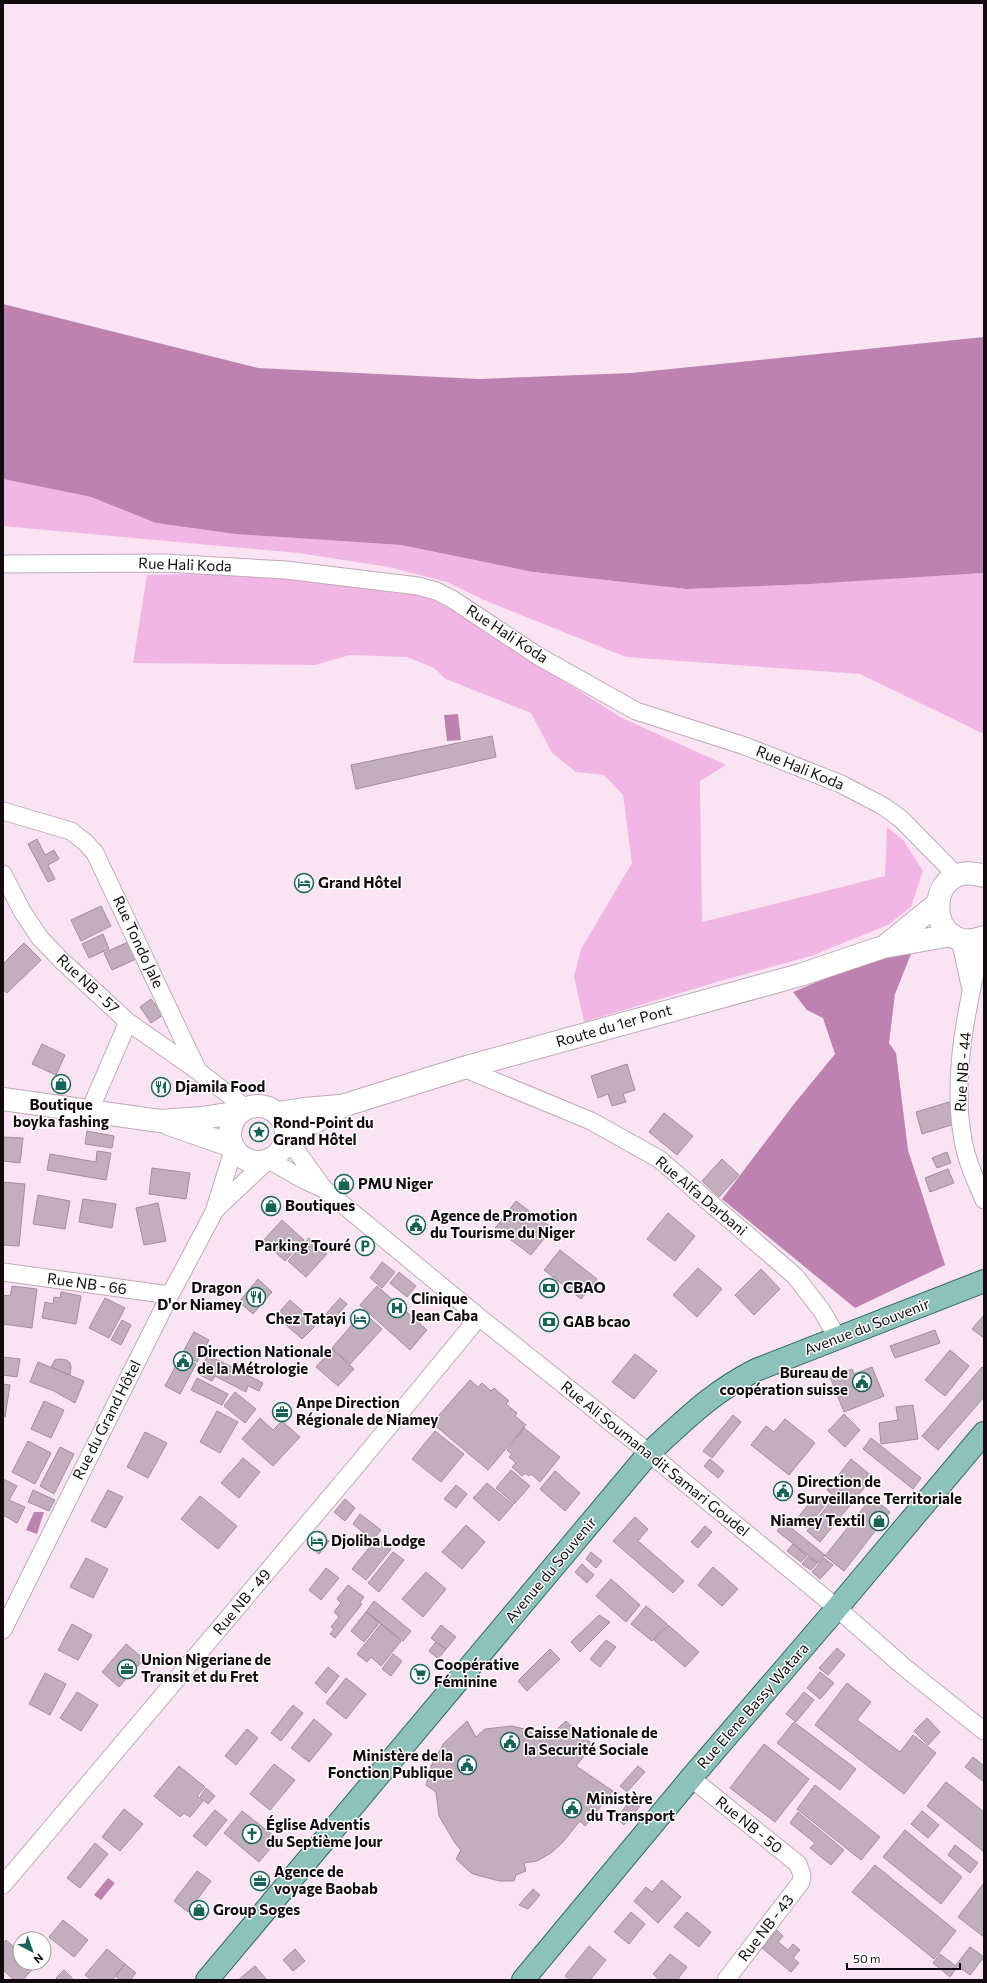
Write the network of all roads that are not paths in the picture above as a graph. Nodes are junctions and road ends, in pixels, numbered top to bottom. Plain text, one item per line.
1 (3, 564) edge
2 (3, 811) edge
3 (3, 874) edge
4 (957, 876) junction
5 (984, 876) edge
6 (937, 904) junction
7 (956, 937) junction
8 (983, 938) edge
9 (884, 947) junction
10 (971, 989) junction
11 (128, 1022) junction
12 (463, 1068) junction
13 (198, 1071) junction
14 (3, 1099) edge
15 (345, 1105) junction
16 (243, 1110) junction
17 (89, 1112) junction
18 (278, 1113) junction
19 (160, 1121) junction
20 (286, 1139) junction
21 (233, 1147) junction
22 (268, 1160) junction
23 (324, 1189) junction
24 (984, 1200) edge
25 (214, 1212) junction
26 (3, 1272) edge
27 (984, 1281) edge
28 (170, 1295) junction
29 (479, 1317) junction
30 (838, 1339) junction
31 (984, 1433) edge
32 (649, 1453) junction
33 (837, 1608) junction
34 (3, 1630) edge
35 (984, 1731) edge
36 (691, 1778) junction
37 (802, 1875) joint
38 (3, 1885) edge
39 (207, 1980) edge
40 (523, 1980) edge
41 (726, 1980) edge

1 - 4 street, Rue Hali Koda
2 - 13 street, Rue Tondo Jale
3 - 11 street, Rue NB - 57
4 - 5 street
4 - 6 street
6 - 7 street
6 - 9 street, Route du 1er Pont
7 - 8 street, Route du 1er Pont
7 - 9 street, Route du 1er Pont
7 - 10 street, Rue NB - 44
8 - 10 street, Rue NB - 44
9 - 12 street, Route du 1er Pont
10 - 24 street, Rue NB - 44
11 - 13 street, Rue NB - 57
11 - 17 street
12 - 15 street, Route du 1er Pont
12 - 30 street, Rue Alfa Darbani
13 - 16 street, Rue Tondo Jale
14 - 17 street
15 - 18 street, Route du 1er Pont
15 - 20 street, Route du 1er Pont
16 - 18 street
16 - 19 street
16 - 21 street
17 - 19 street
18 - 20 street
19 - 21 street
20 - 22 street
20 - 23 street, Rue Ali Soumana dit Samari Goudel
21 - 22 street
21 - 25 street, Rue du Grand Hôtel
22 - 23 street, Rue Ali Soumana dit Samari Goudel
22 - 25 street, Rue du Grand Hôtel
23 - 29 street, Rue Ali Soumana dit Samari Goudel
25 - 28 street, Rue du Grand Hôtel
26 - 28 street, Rue NB - 66
27 - 30 main road, Avenue du Souvenir
28 - 34 street, Rue du Grand Hôtel
29 - 32 street, Rue Ali Soumana dit Samari Goudel
29 - 38 street, Rue NB - 49
30 - 32 main road, Avenue du Souvenir
31 - 33 main road, Rue Elene Bassy Watara
32 - 33 street, Rue Ali Soumana dit Samari Goudel
32 - 39 main road, Avenue du Souvenir
33 - 35 street, Rue Ali Soumana dit Samari Goudel
33 - 36 main road, Rue Elene Bassy Watara
36 - 37 street, Rue NB - 50
36 - 40 main road, Rue Elene Bassy Watara
37 - 41 street, Rue NB - 43

